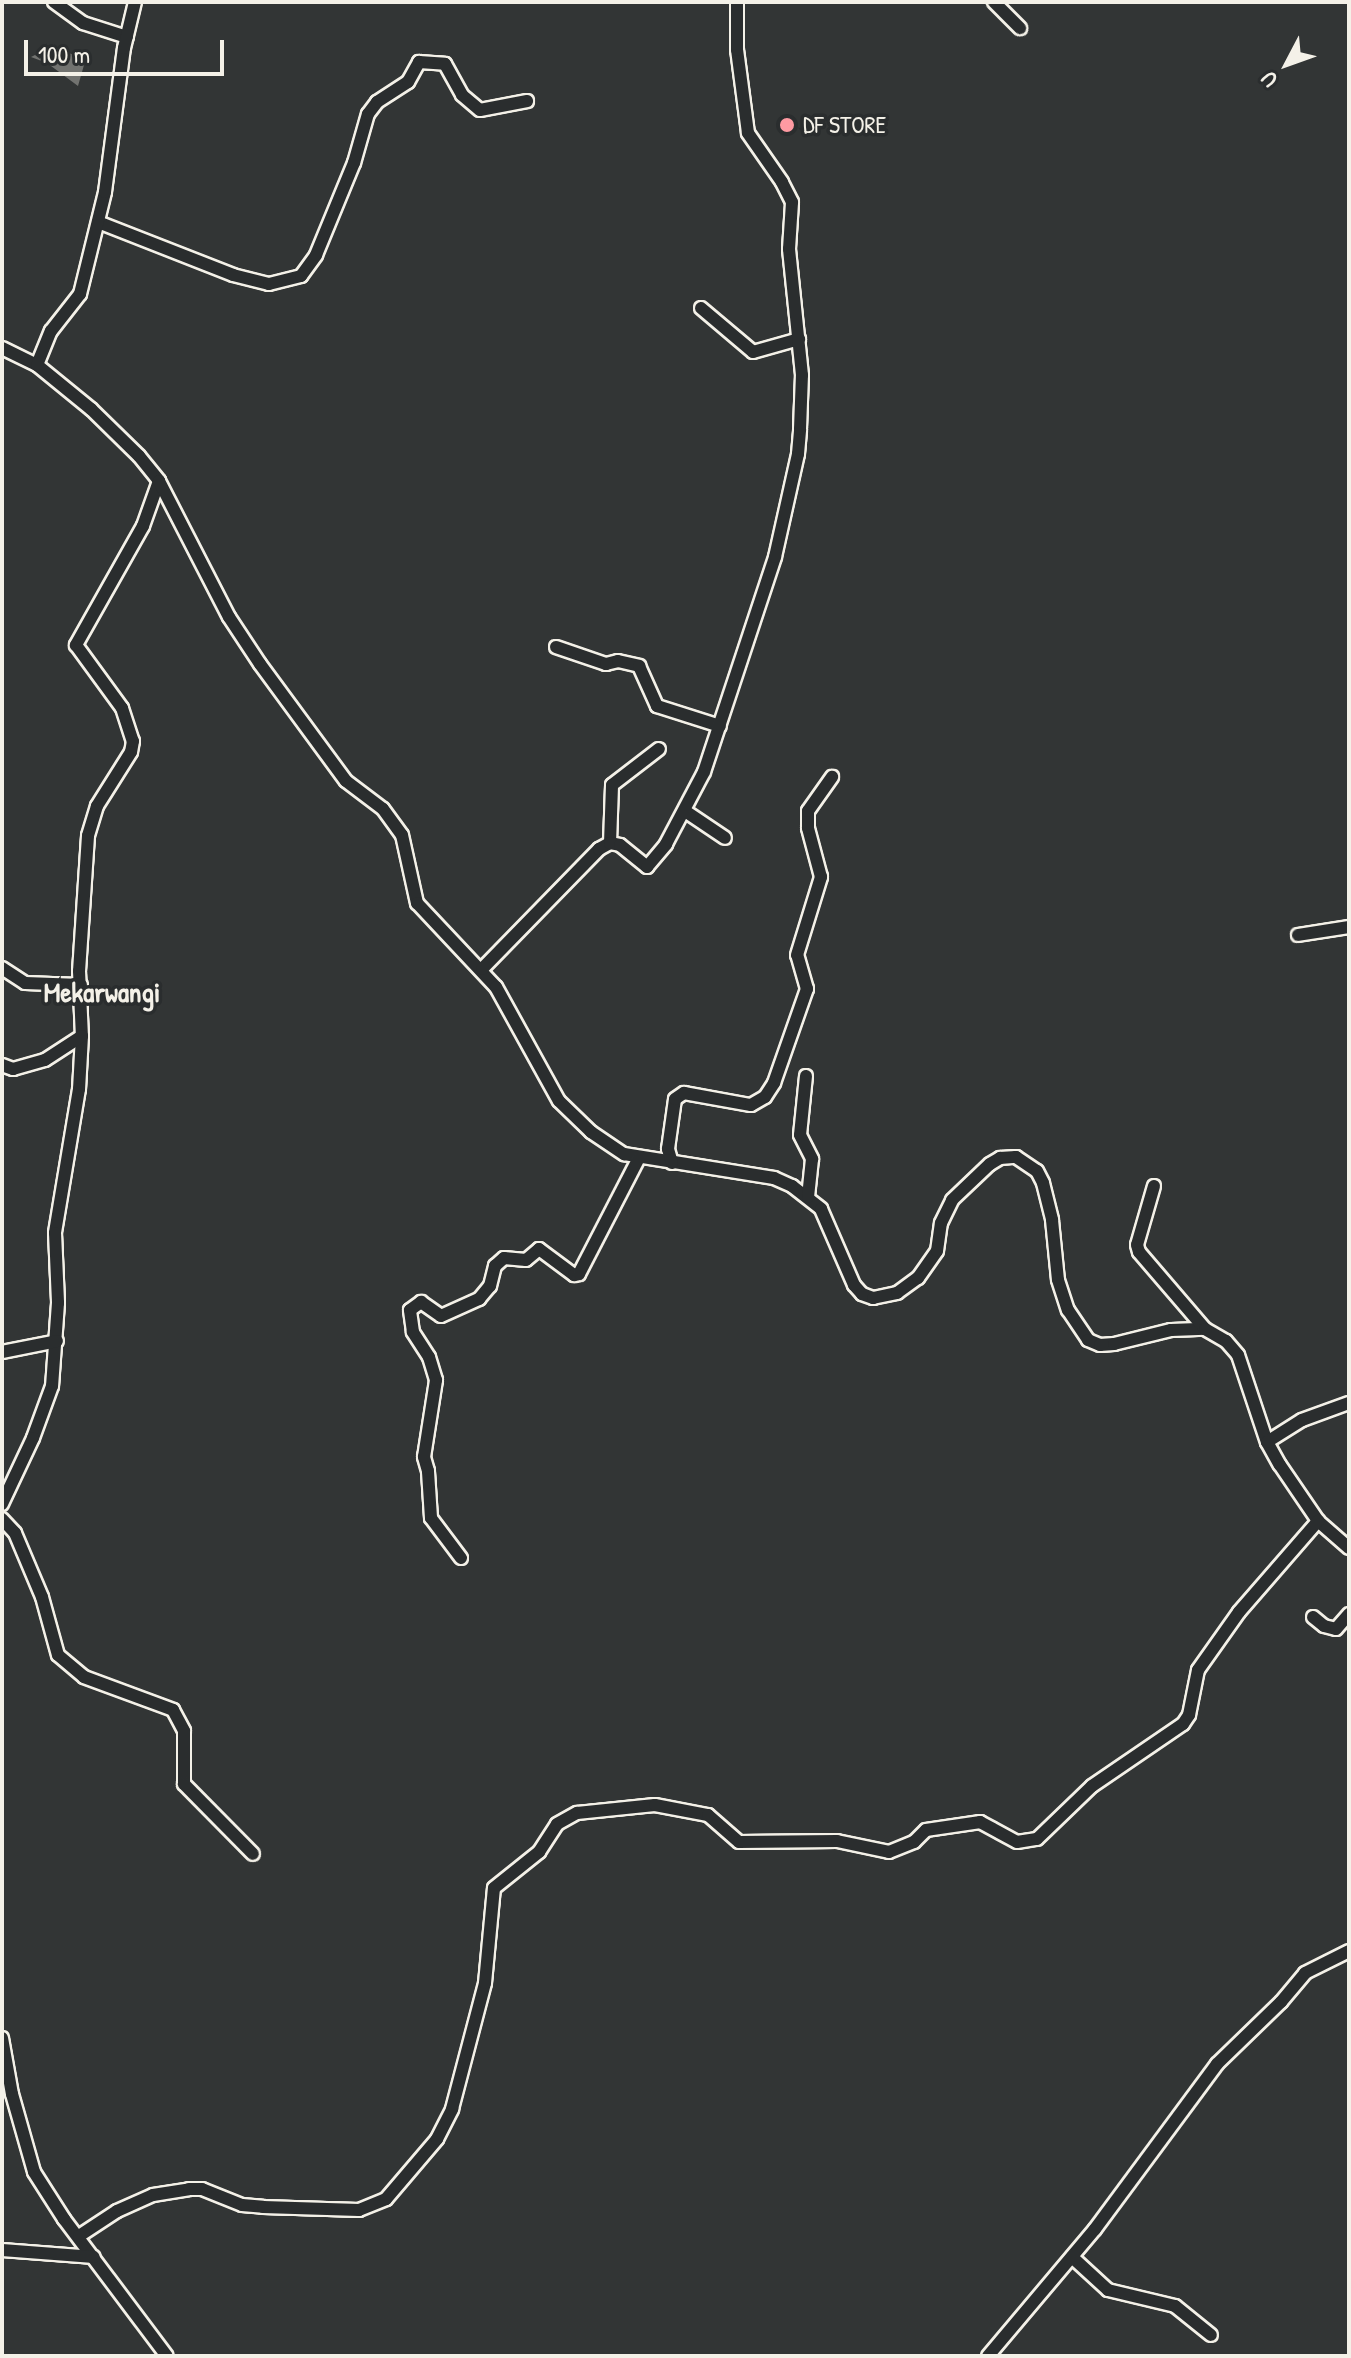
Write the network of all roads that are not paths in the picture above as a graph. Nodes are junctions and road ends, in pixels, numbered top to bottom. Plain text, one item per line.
1 (54, 2) edge
2 (135, 2) edge
3 (737, 2) edge
4 (994, 2) edge
5 (1020, 28) dead end
6 (127, 37) junction
7 (527, 101) dead end
8 (98, 222) junction
9 (701, 308) dead end
10 (799, 339) junction
11 (2, 348) edge
12 (37, 365) junction
13 (159, 481) junction
14 (556, 647) dead end
15 (720, 726) junction
16 (659, 749) dead end
17 (832, 777) dead end
18 (685, 811) junction
19 (725, 838) dead end
20 (610, 843) junction
21 (1349, 927) edge
22 (1298, 935) dead end
23 (2, 968) edge
24 (482, 969) junction
25 (81, 985) junction
26 (82, 1036) junction
27 (2, 1065) edge
28 (806, 1076) dead end
29 (639, 1158) junction
30 (672, 1163) junction
31 (1154, 1186) dead end
32 (808, 1197) junction
33 (1205, 1329) junction
34 (57, 1341) junction
35 (2, 1352) edge
36 (1349, 1403) edge
37 (1267, 1442) junction
38 (2, 1504) edge
39 (2, 1519) edge
40 (1318, 1521) junction
41 (1349, 1548) edge
42 (461, 1558) dead end
43 (1349, 1614) edge
44 (1313, 1617) dead end
45 (253, 1854) dead end
46 (1349, 1951) edge
47 (2, 2038) edge
48 (79, 2236) junction
49 (2, 2250) edge
50 (94, 2257) junction
51 (1072, 2257) junction
52 (1211, 2335) dead end
53 (167, 2356) edge
54 (988, 2356) edge

1 - 6 street
2 - 6 street
3 - 10 street
4 - 5 street
6 - 8 street
7 - 8 street
8 - 12 street
9 - 10 street
10 - 15 street
11 - 12 street
12 - 13 street
13 - 24 street
13 - 25 street
14 - 15 street
15 - 18 street
16 - 20 street
17 - 30 street
18 - 19 street
18 - 20 street
20 - 24 street
21 - 22 street
23 - 25 street
24 - 29 street
25 - 26 street
26 - 27 street
26 - 34 street
28 - 32 street
29 - 30 street
29 - 42 street
30 - 32 street
31 - 33 street
32 - 33 street
33 - 37 street
34 - 35 street
34 - 38 street
36 - 37 street
37 - 40 street
39 - 45 street
40 - 41 street
40 - 48 street
43 - 44 street
46 - 51 street
47 - 48 street
48 - 50 street
49 - 50 street
50 - 53 street
51 - 52 street
51 - 54 street

